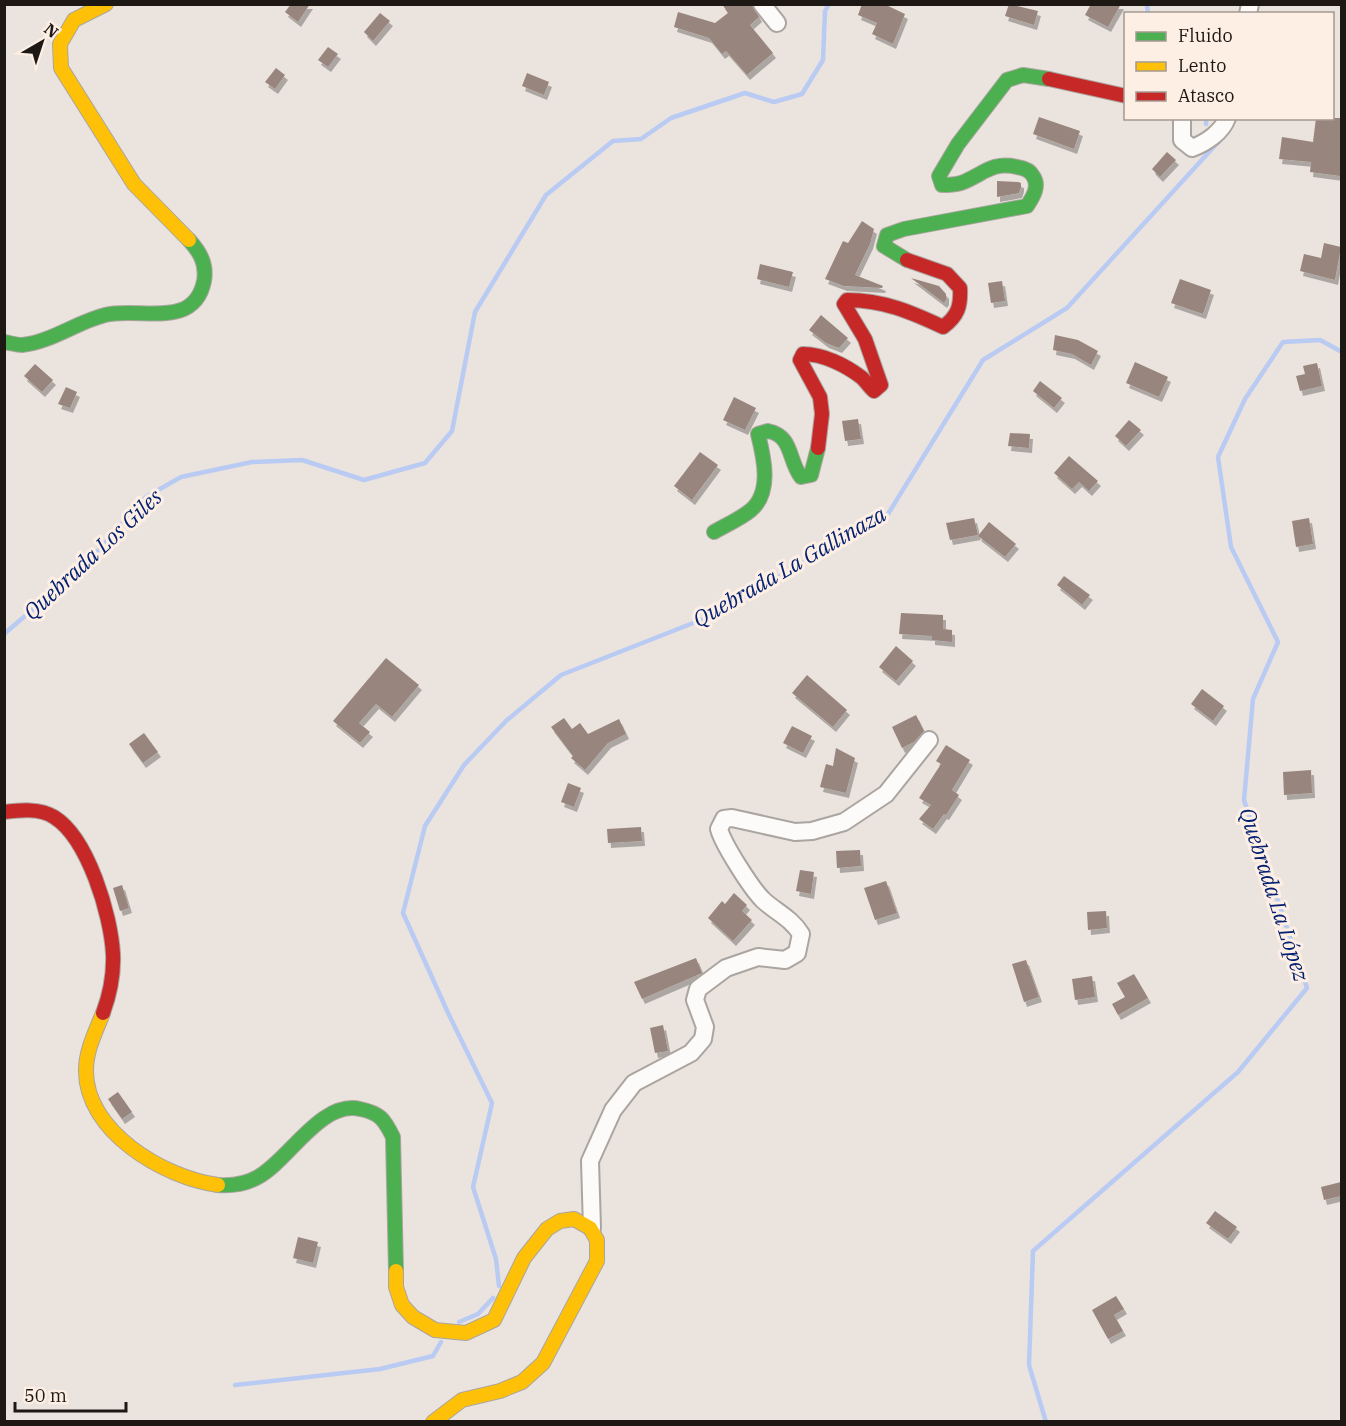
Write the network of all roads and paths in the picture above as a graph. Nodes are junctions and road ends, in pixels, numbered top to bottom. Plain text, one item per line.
1 (106, 4) edge
2 (762, 4) edge
3 (777, 23) dead end
4 (1124, 96) edge
5 (1182, 120) edge
6 (1226, 120) edge
7 (4, 342) edge
8 (714, 532) dead end
9 (929, 740) dead end
10 (4, 812) edge
11 (591, 1228) junction
12 (433, 1422) edge

1 - 7 main road
2 - 3 street
4 - 8 main road
5 - 6 street
9 - 11 street
10 - 11 main road
11 - 12 main road

